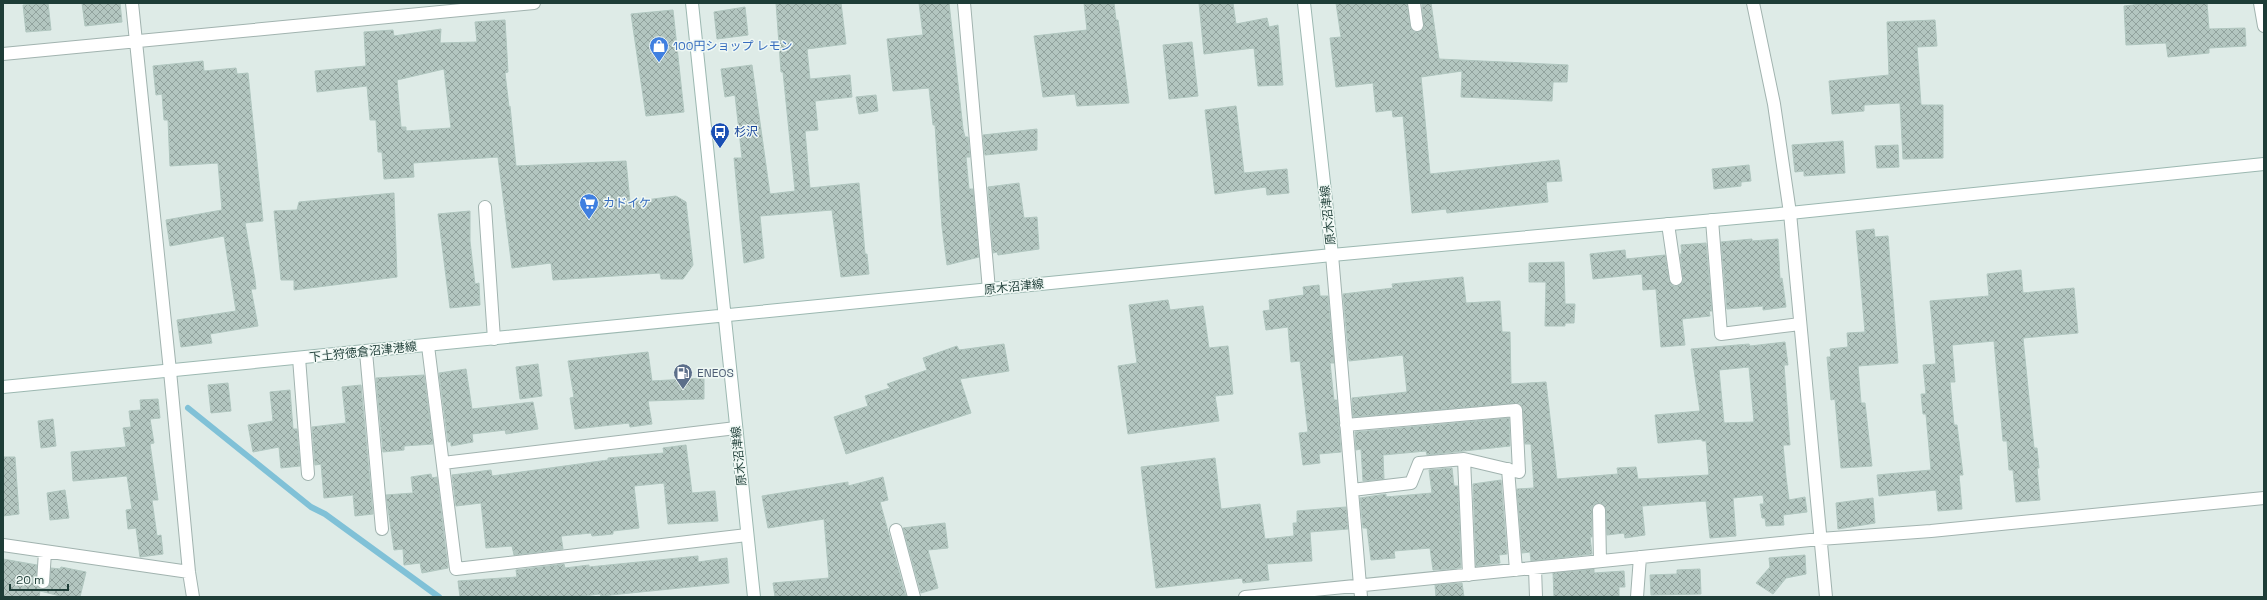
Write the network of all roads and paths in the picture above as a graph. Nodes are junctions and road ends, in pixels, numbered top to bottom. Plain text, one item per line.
1 (132, 3) edge
2 (534, 3) edge
3 (692, 3) edge
4 (964, 3) edge
5 (1304, 3) edge
6 (1414, 3) edge
7 (1753, 3) edge
8 (2260, 3) edge
9 (1417, 25) dead end
10 (2264, 26) edge
11 (136, 42) junction
12 (3, 54) edge
13 (2264, 164) edge
14 (485, 207) dead end
15 (1790, 213) junction
16 (1712, 220) junction
17 (1668, 224) junction
18 (1332, 255) junction
19 (1676, 279) dead end
20 (989, 290) junction
21 (724, 317) junction
22 (1800, 324) junction
23 (494, 339) junction
24 (428, 346) junction
25 (366, 352) junction
26 (299, 358) junction
27 (170, 371) junction
28 (3, 387) edge
29 (1346, 425) junction
30 (736, 428) junction
31 (1464, 459) junction
32 (443, 463) junction
33 (1508, 469) junction
34 (308, 474) dead end
35 (1352, 490) junction
36 (2264, 498) edge
37 (1599, 510) dead end
38 (382, 529) dead end
39 (896, 530) dead end
40 (747, 534) junction
41 (1820, 539) junction
42 (3, 545) edge
43 (45, 552) junction
44 (1640, 557) junction
45 (1600, 561) junction
46 (1535, 568) junction
47 (1516, 570) junction
48 (189, 572) junction
49 (1469, 575) junction
50 (43, 582) dead end
51 (1360, 591) edge
52 (193, 597) edge
53 (754, 597) edge
54 (914, 597) edge
55 (1245, 597) edge
56 (1536, 597) edge
57 (1637, 597) edge
58 (1826, 597) edge

1 - 11 street
2 - 11 street
3 - 21 street
4 - 20 street
5 - 18 street, 原木沼津線
6 - 9 street
7 - 15 street
8 - 10 street
11 - 12 street
11 - 27 street
13 - 15 street
14 - 23 street
15 - 16 street
15 - 22 street
16 - 17 street
16 - 22 street
17 - 18 street
17 - 19 street
18 - 20 street, 原木沼津線
18 - 29 street
20 - 21 street, 原木沼津線
21 - 23 street, 下土狩徳倉沼津港線
21 - 30 street, 原木沼津線
22 - 41 street
23 - 24 street, 下土狩徳倉沼津港線
24 - 25 street, 下土狩徳倉沼津港線
24 - 32 street
25 - 26 street, 下土狩徳倉沼津港線
25 - 38 street
26 - 27 street, 下土狩徳倉沼津港線
26 - 34 street
27 - 28 street, 下土狩徳倉沼津港線
27 - 48 street
29 - 33 street
29 - 35 street
30 - 32 street
30 - 40 street, 原木沼津線
31 - 33 street
31 - 35 street
31 - 49 street
32 - 40 street
33 - 47 street
35 - 51 street
36 - 41 street
37 - 45 street
39 - 54 street
40 - 53 street, 原木沼津線
41 - 44 street
41 - 58 street
42 - 43 street
43 - 48 street
43 - 50 street
44 - 45 street
44 - 57 street
45 - 46 street
46 - 47 street
46 - 56 street
47 - 49 street
48 - 52 street
49 - 51 street
51 - 55 street

